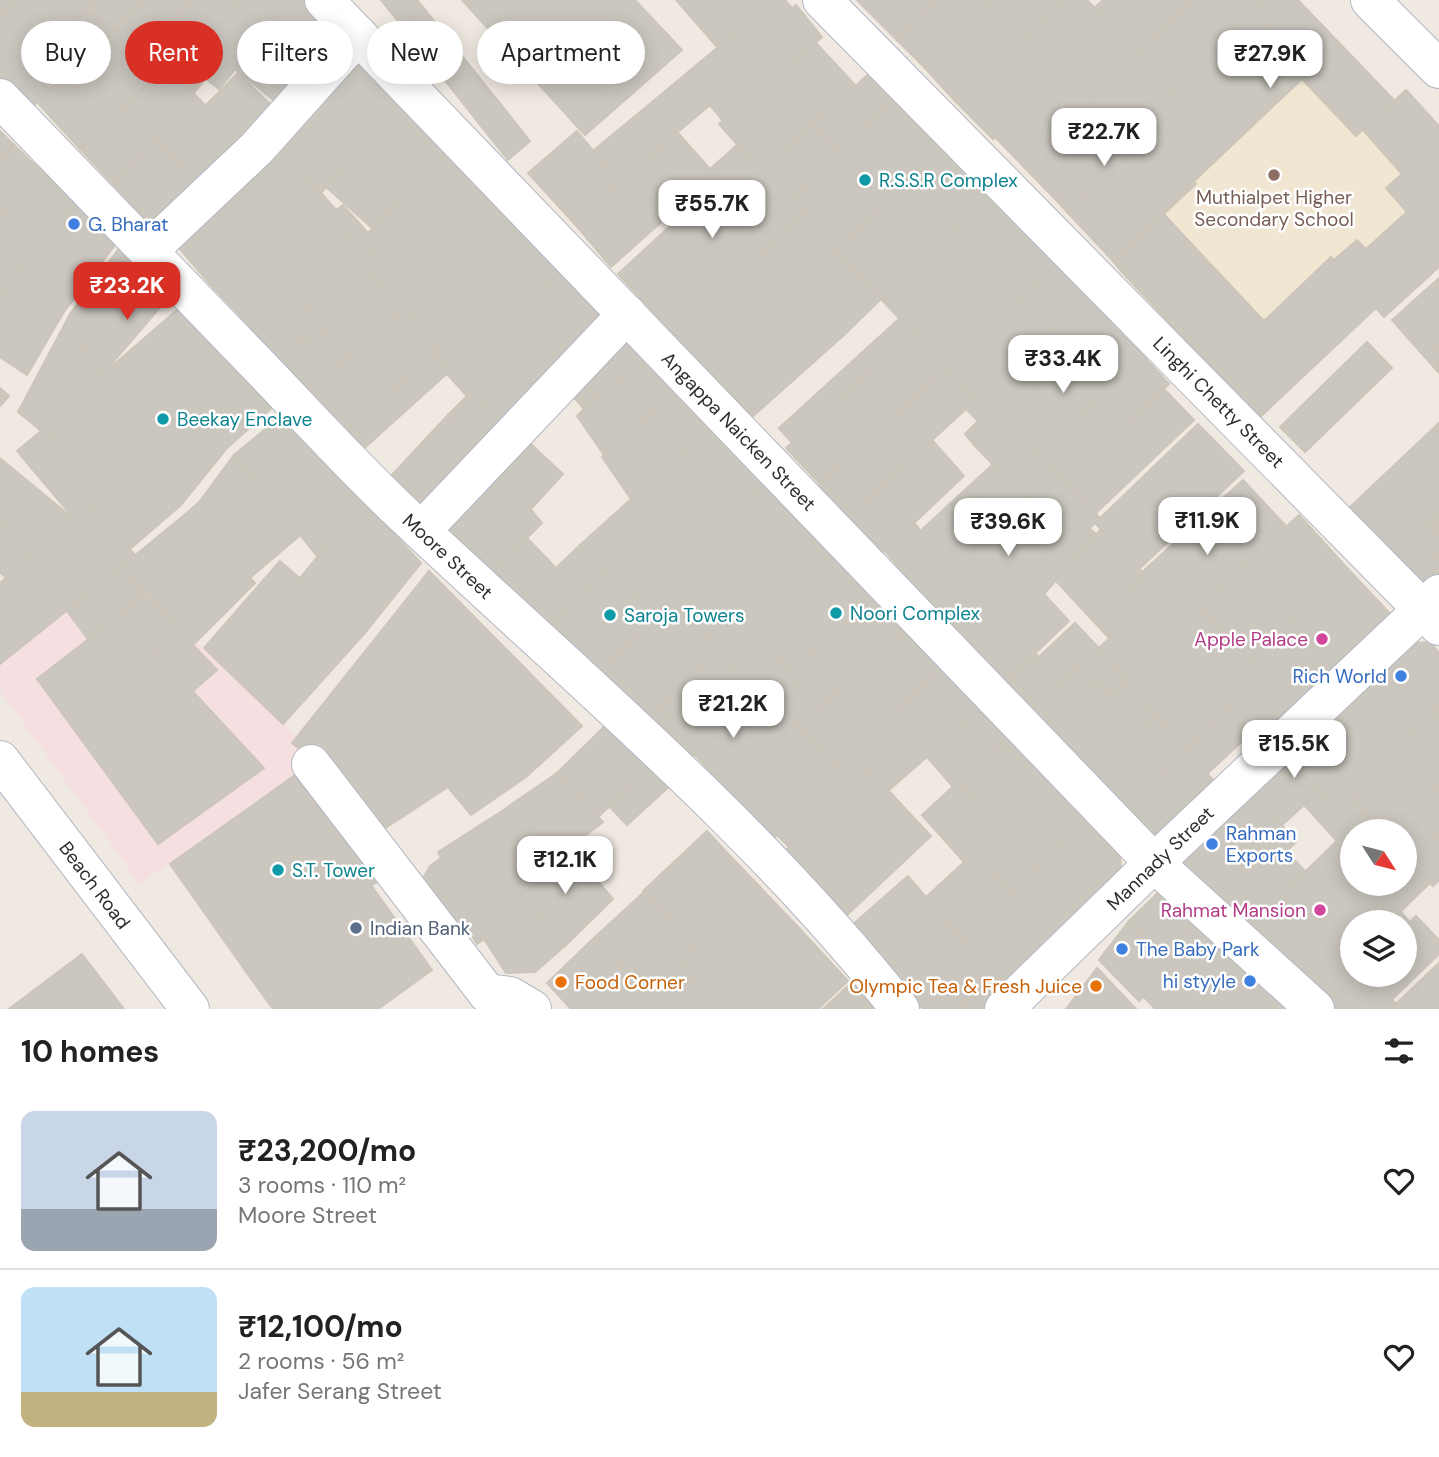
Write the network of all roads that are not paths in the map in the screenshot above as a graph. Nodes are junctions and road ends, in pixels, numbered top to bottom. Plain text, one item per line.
1 (324, 0) edge
2 (822, 0) edge
3 (1370, 0) edge
4 (358, 35) junction
5 (1439, 69) edge
6 (0, 98) edge
7 (148, 251) junction
8 (627, 314) junction
9 (421, 531) junction
10 (1434, 609) edge
11 (0, 760) edge
12 (311, 764) dead end
13 (1154, 863) junction
14 (477, 1001) edge
15 (190, 1009) edge
16 (532, 1009) edge
17 (900, 1009) edge
18 (1004, 1009) edge
19 (1315, 1009) edge

1 - 4 street, Angappa Naicken Street
2 - 10 street, Linghi Chetty Street
3 - 5 street
4 - 7 street
4 - 8 street, Angappa Naicken Street
6 - 7 street, Moore Street
7 - 9 street, Moore Street
8 - 9 street
8 - 13 street, Angappa Naicken Street
9 - 17 street, Moore Street
10 - 13 street, Mannady Street
11 - 15 street, Beach Road
12 - 14 street
13 - 18 street, Mannady Street
13 - 19 street, Angappa Naicken Street
14 - 16 street

